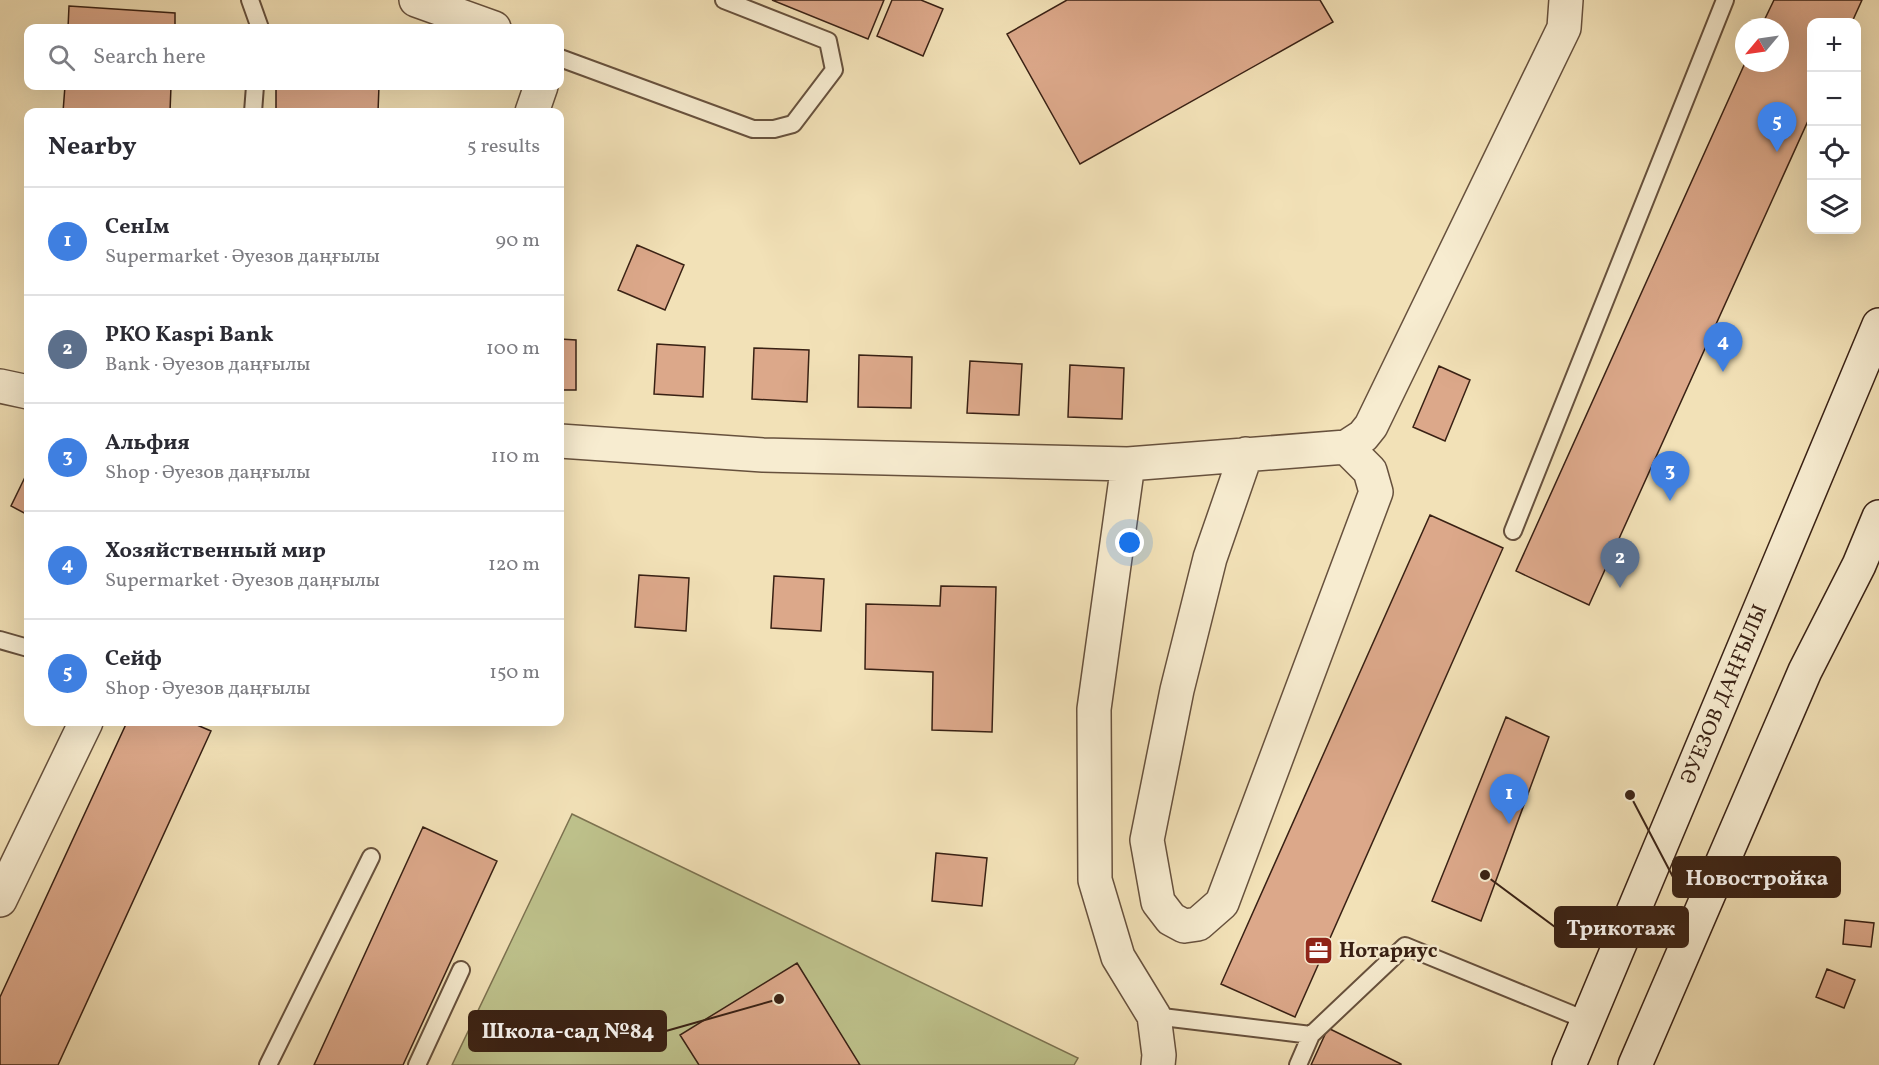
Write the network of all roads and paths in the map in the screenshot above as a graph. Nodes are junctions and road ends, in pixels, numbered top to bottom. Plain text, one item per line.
1 (250, 0) edge
2 (416, 0) edge
3 (724, 0) edge
4 (1566, 0) edge
5 (1725, 0) edge
6 (259, 24) edge
7 (483, 24) edge
8 (564, 59) edge
9 (255, 90) edge
10 (540, 90) edge
11 (253, 108) edge
12 (533, 108) edge
13 (1879, 325) edge
14 (0, 386) edge
15 (24, 391) edge
16 (564, 441) edge
17 (1346, 447) junction
18 (1246, 454) junction
19 (1128, 464) junction
20 (1879, 518) edge
21 (1513, 531) dead end
22 (1869, 565) edge
23 (0, 640) edge
24 (24, 647) edge
25 (84, 726) edge
26 (371, 857) dead end
27 (0, 900) edge
28 (461, 970) dead end
29 (1154, 1016) junction
30 (1588, 1021) junction
31 (1311, 1035) junction
32 (268, 1065) edge
33 (417, 1065) edge
34 (1158, 1065) edge
35 (1298, 1065) edge
36 (1569, 1065) edge
37 (1635, 1065) edge

1 - 6 lane
2 - 7 street
3 - 8 lane
4 - 17 street
5 - 21 lane
9 - 11 lane
10 - 12 street
13 - 30 street, ӘУЕЗОВ ДАҢҒЫЛЫ
14 - 15 street
16 - 19 street
17 - 18 street
17 - 18 street
18 - 19 street
19 - 29 street
20 - 22 street
22 - 37 street
23 - 24 lane
25 - 27 street
26 - 32 lane
28 - 33 lane
29 - 31 lane
29 - 34 street
30 - 31 lane
30 - 36 street, ӘУЕЗОВ ДАҢҒЫЛЫ
31 - 35 lane

